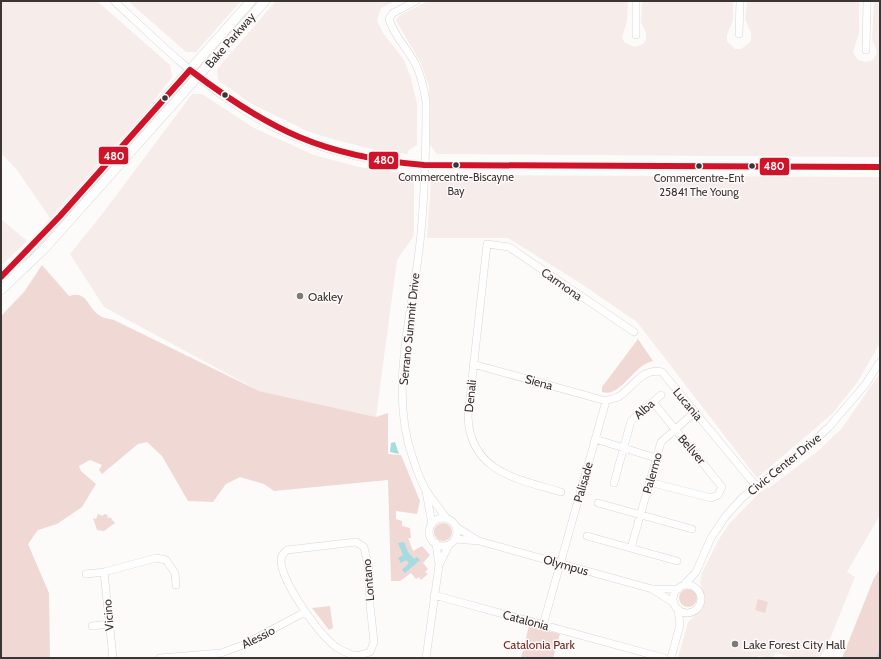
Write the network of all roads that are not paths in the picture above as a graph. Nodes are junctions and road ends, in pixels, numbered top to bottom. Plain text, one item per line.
1 (114, 1) edge
2 (251, 1) edge
3 (265, 1) edge
4 (416, 1) edge
5 (636, 1) edge
6 (740, 1) edge
7 (867, 1) edge
8 (739, 34) dead end
9 (636, 35) dead end
10 (866, 50) dead end
11 (190, 70) junction
12 (198, 76) junction
13 (424, 165) junction
14 (880, 167) edge
15 (487, 244) joint
16 (1, 277) edge
17 (1, 290) edge
18 (634, 332) dead end
19 (880, 362) edge
20 (473, 364) junction
21 (661, 395) dead end
22 (606, 401) junction
23 (653, 402) junction
24 (695, 412) junction
25 (675, 430) junction
26 (595, 439) junction
27 (623, 448) junction
28 (656, 458) junction
29 (649, 482) junction
30 (614, 483) dead end
31 (756, 486) junction
32 (425, 489) junction
33 (561, 492) dead end
34 (598, 503) dead end
35 (640, 514) junction
36 (447, 519) junction
37 (432, 524) junction
38 (456, 527) junction
39 (692, 529) dead end
40 (587, 536) dead end
41 (455, 539) junction
42 (479, 541) junction
43 (436, 543) junction
44 (449, 545) junction
45 (631, 548) junction
46 (677, 561) dead end
47 (560, 563) junction
48 (439, 565) junction
49 (104, 572) junction
50 (696, 572) junction
51 (86, 574) dead end
52 (176, 585) dead end
53 (681, 587) junction
54 (652, 589) junction
55 (697, 589) junction
56 (434, 595) junction
57 (676, 606) junction
58 (305, 612) junction
59 (691, 612) junction
60 (109, 624) junction
61 (542, 624) junction
62 (680, 625) junction
63 (92, 626) dead end
64 (113, 658) edge
65 (160, 658) edge
66 (426, 658) edge
67 (664, 658) edge
68 (672, 658) edge

1 - 11 street
2 - 11 main road, Bake Parkway
3 - 12 main road, Bake Parkway
4 - 13 street, Serrano Summit Drive
5 - 9 street
6 - 8 street
7 - 10 street
11 - 12 street
11 - 16 main road, Bake Parkway
12 - 13 street
12 - 17 main road, Bake Parkway
13 - 14 street
13 - 32 street, Serrano Summit Drive
15 - 18 street, Carmona
15 - 20 street, Denali
19 - 31 street, Civic Center Drive
20 - 22 street, Siena
20 - 33 street, Denali
21 - 23 street, Alba
22 - 24 street, Lucania
22 - 26 street, Palisade
23 - 25 street, Bellver
23 - 27 street, Alba
24 - 25 street, Palermo
24 - 31 street, Lucania
25 - 28 street, Palermo
25 - 29 street, Bellver
26 - 27 street
26 - 47 street, Palisade
27 - 28 street
27 - 30 street, Alba
28 - 29 street, Palermo
29 - 35 street, Palermo
31 - 50 street, Civic Center Drive
32 - 36 street, Serrano Summit Drive
32 - 37 street, Serrano Summit Drive
34 - 35 street
35 - 39 street
35 - 45 street, Palermo
36 - 37 street
36 - 38 street, Serrano Summit Drive
37 - 43 street, Serrano Summit Drive
38 - 41 street
38 - 42 street, Olympus
40 - 45 street
41 - 42 street, Olympus
41 - 44 street, Serrano Summit Drive
42 - 47 street, Olympus
43 - 44 street
43 - 48 street, Serrano Summit Drive
44 - 48 street, Serrano Summit Drive
45 - 46 street
47 - 54 street, Olympus
47 - 61 street, Palisade
48 - 56 street, Serrano Summit Drive
49 - 51 street
49 - 52 street
49 - 60 street, Vicino
50 - 53 street, Civic Center Drive
50 - 55 street, Civic Center Drive
53 - 54 street, Olympus
53 - 55 street
53 - 57 street, Civic Center Drive
54 - 57 street, Olympus
55 - 59 street, Civic Center Drive
56 - 61 street, Catalonia
56 - 66 street, Serrano Summit Drive
57 - 59 street
57 - 62 street, Civic Center Drive
58 - 58 street, Lontano
58 - 65 street, Alessio
59 - 62 street, Civic Center Drive
60 - 63 street
60 - 64 street, Vicino
61 - 67 street, Catalonia
62 - 68 street, Civic Center Drive

